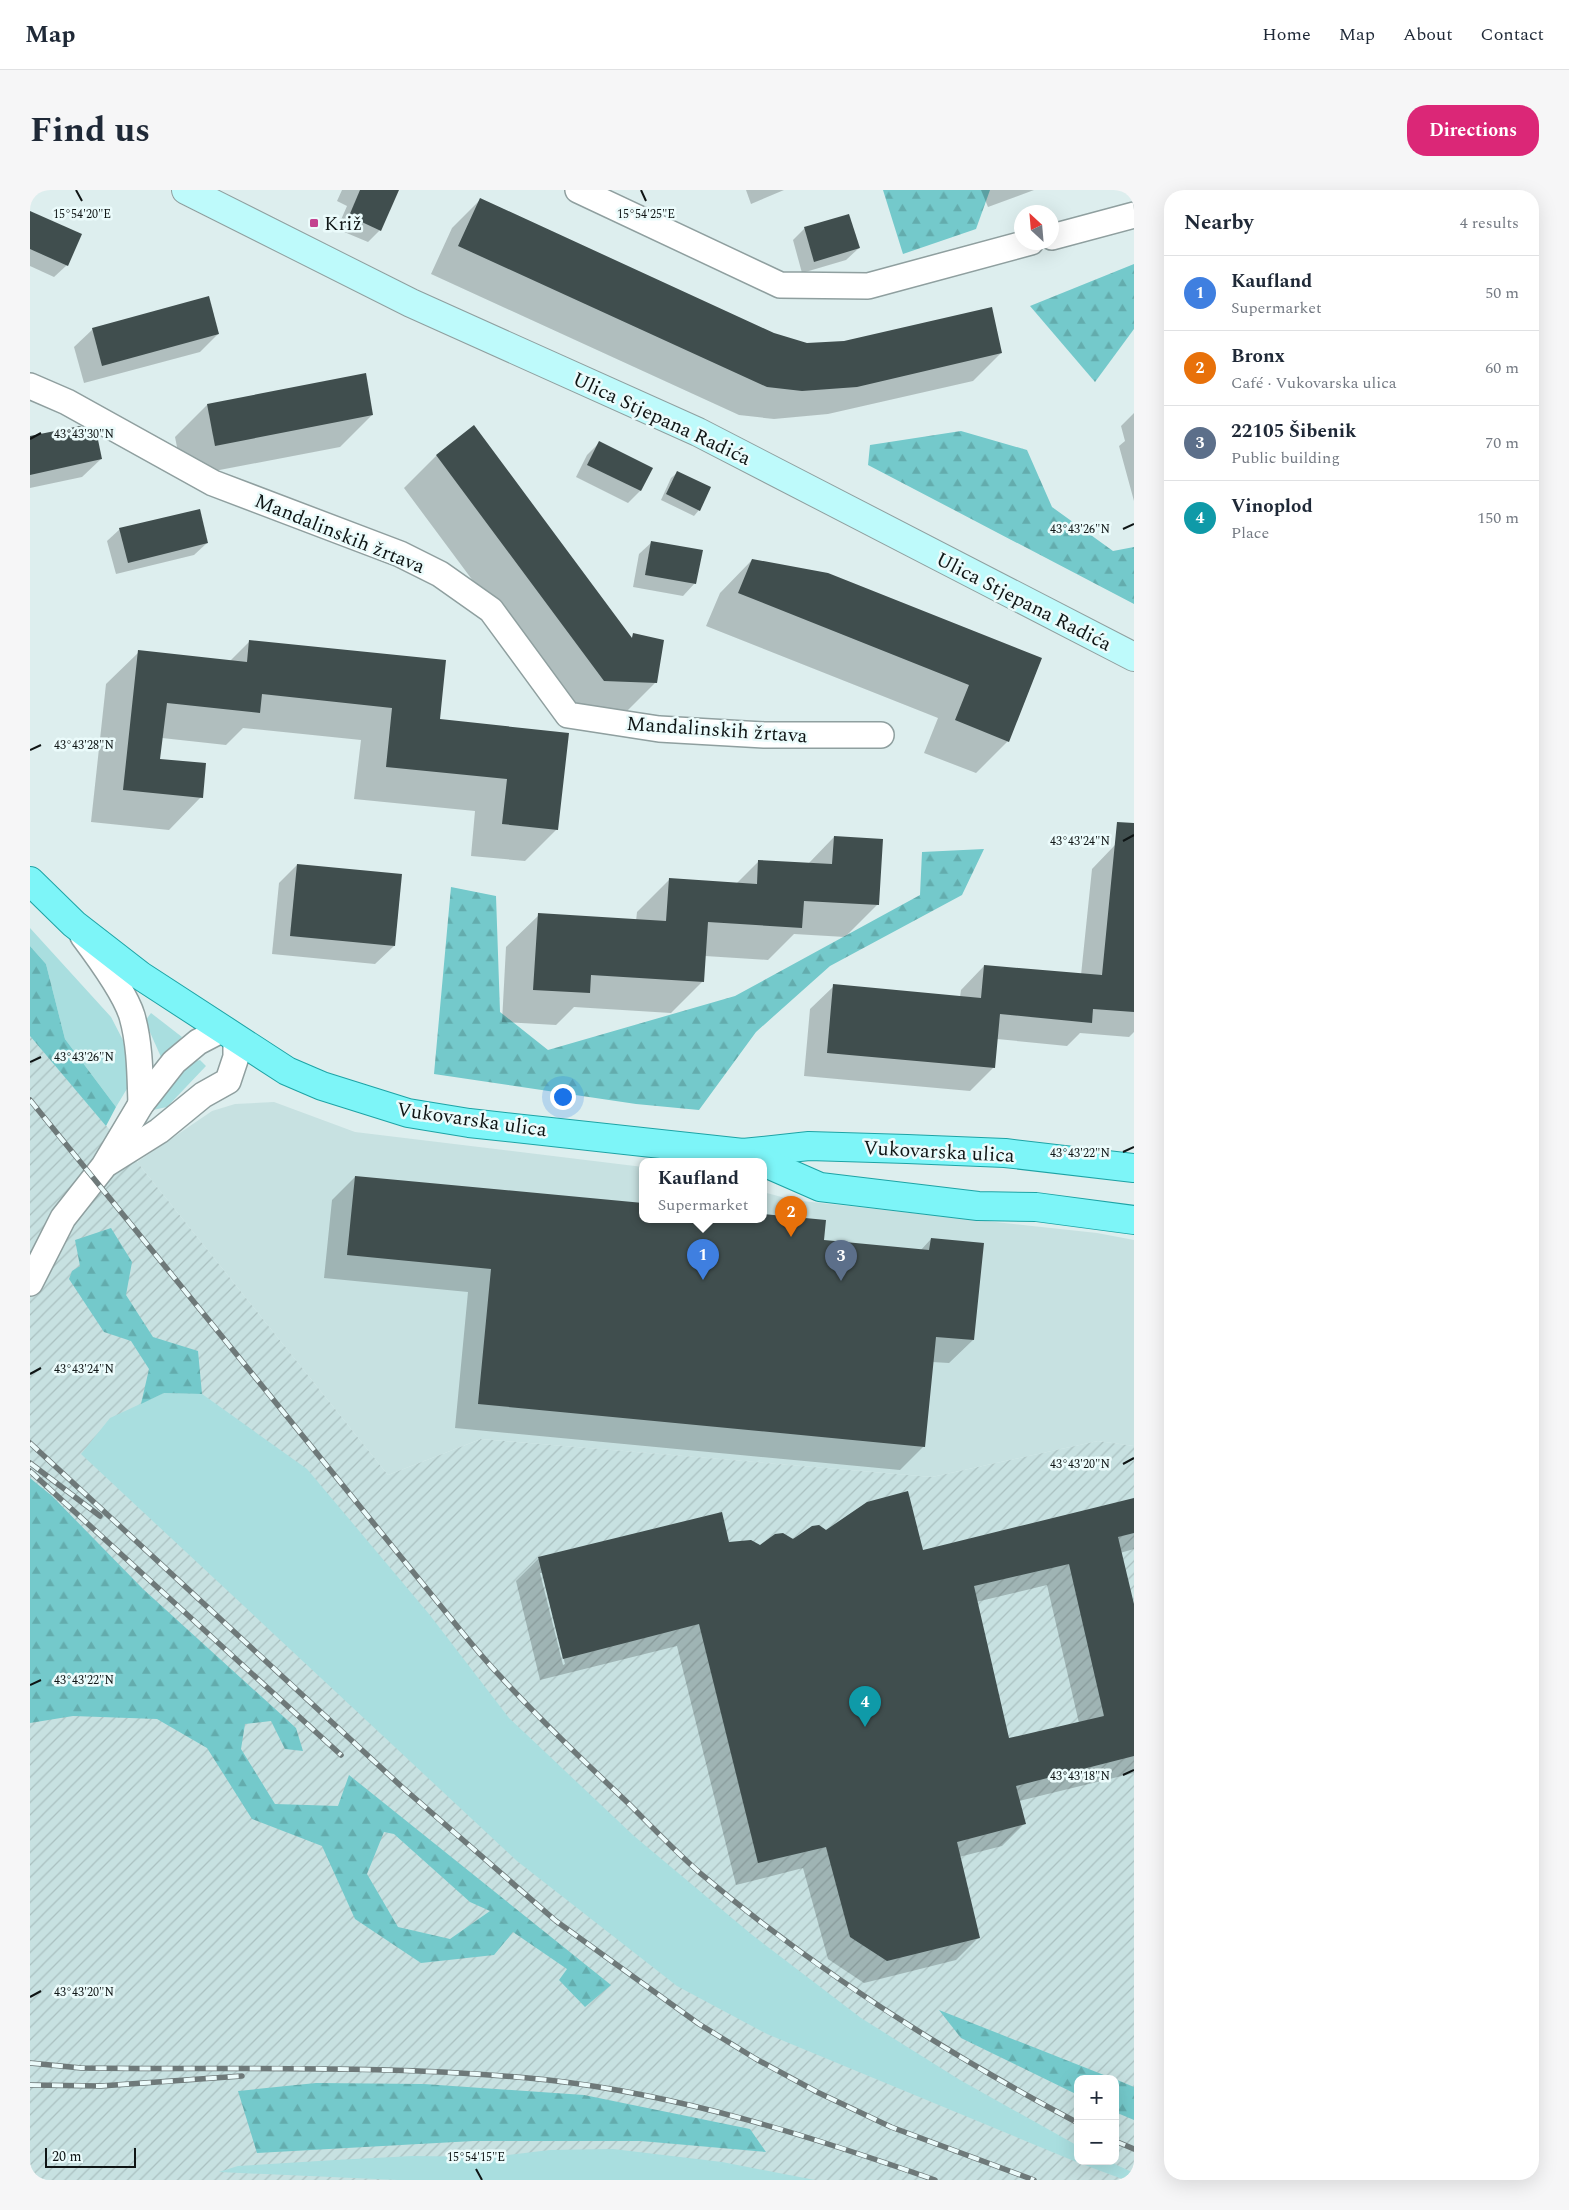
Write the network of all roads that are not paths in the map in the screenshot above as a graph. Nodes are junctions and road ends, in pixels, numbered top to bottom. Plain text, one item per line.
1 (186, 190) edge
2 (578, 190) edge
3 (1134, 215) edge
4 (1059, 235) edge
5 (1014, 247) edge
6 (30, 386) edge
7 (1134, 657) edge
8 (881, 735) dead end
9 (30, 881) edge
10 (74, 924) junction
11 (229, 1034) junction
12 (141, 1104) junction
13 (748, 1158) edge
14 (760, 1158) edge
15 (767, 1164) edge
16 (104, 1166) junction
17 (1134, 1168) edge
18 (1134, 1220) edge
19 (30, 1283) edge

1 - 7 main road, Ulica Stjepana Radića
2 - 5 street
3 - 4 street
6 - 8 street, Mandalinskih žrtava
9 - 10 main road, Vukovarska ulica
10 - 11 main road, Vukovarska ulica
10 - 12 street
11 - 12 street
11 - 13 main road, Vukovarska ulica
11 - 16 street
12 - 16 street
14 - 17 main road, Vukovarska ulica
15 - 18 main road, Vukovarska ulica
16 - 19 street

